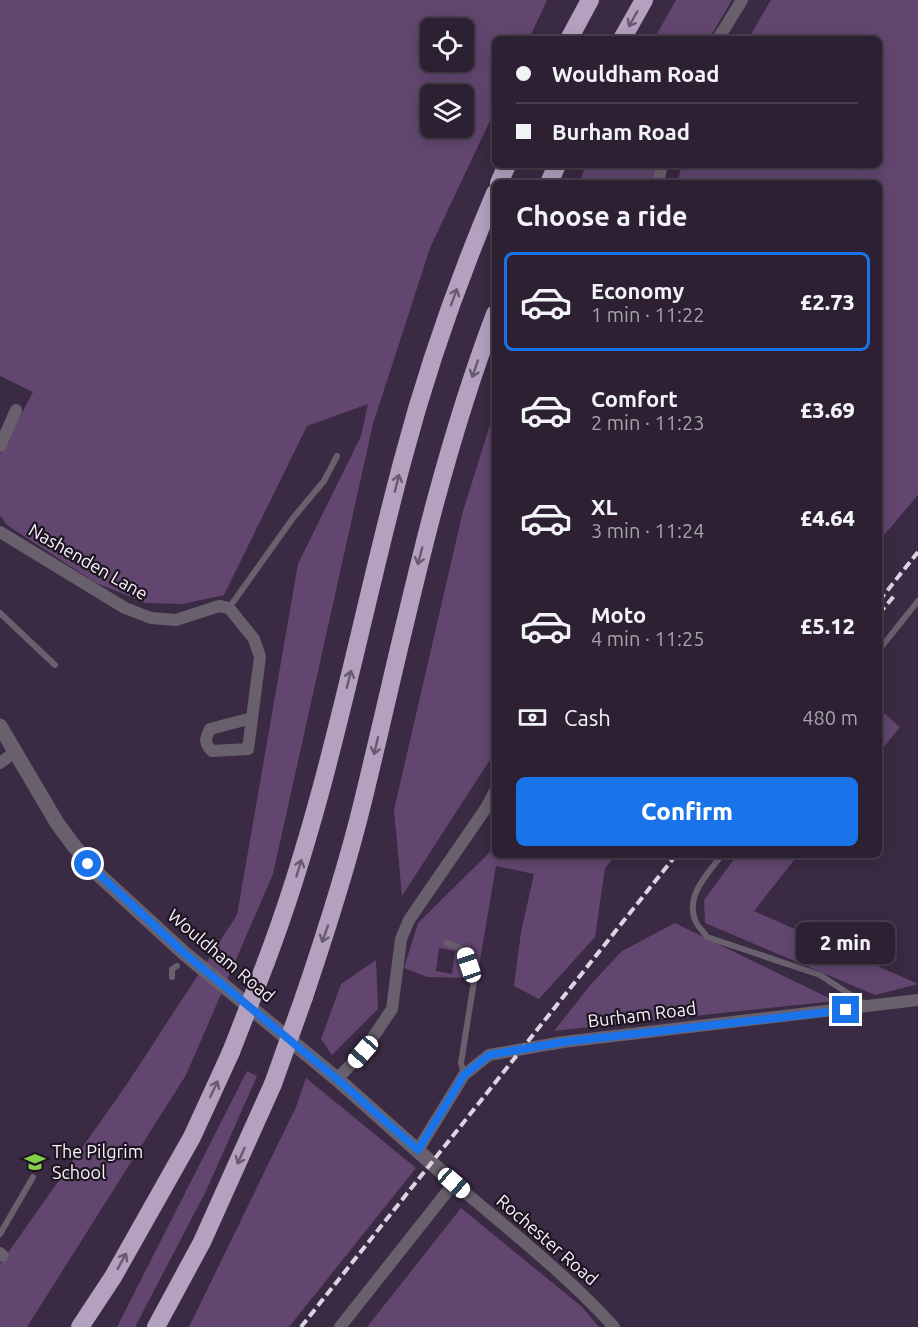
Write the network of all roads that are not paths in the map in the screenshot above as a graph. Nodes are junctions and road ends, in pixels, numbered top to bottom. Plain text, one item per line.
1 (590, 0) edge
2 (644, 0) edge
3 (742, 0) edge
4 (571, 36) edge
5 (624, 36) edge
6 (720, 36) edge
7 (492, 200) edge
8 (492, 322) edge
9 (16, 410) dead end
10 (0, 446) edge
11 (337, 456) dead end
12 (0, 532) edge
13 (918, 601) edge
14 (229, 608) junction
15 (0, 613) edge
16 (882, 646) edge
17 (55, 664) dead end
18 (252, 718) dead end
19 (0, 726) edge
20 (15, 752) junction
21 (0, 764) edge
22 (492, 797) edge
23 (720, 858) edge
24 (447, 943) dead end
25 (177, 966) dead end
26 (172, 976) dead end
27 (918, 1000) edge
28 (869, 1007) junction
29 (464, 1075) junction
30 (337, 1079) junction
31 (418, 1150) junction
32 (33, 1177) dead end
33 (454, 1183) junction
34 (0, 1234) edge
35 (80, 1327) edge
36 (156, 1327) edge
37 (340, 1327) edge
38 (614, 1327) edge

1 - 4 highway
2 -> 5 highway
3 - 6 street
35 -> 7 highway, bridge
8 -> 36 highway, bridge
9 - 10 street
11 - 14 lane
12 - 14 street, Nashenden Lane
13 - 16 lane
14 - 18 street
15 - 17 lane
19 - 20 street, Wouldham Road
20 - 21 street
20 - 30 street, Wouldham Road
22 - 30 street
23 - 28 lane
24 - 29 lane
25 - 26 lane
27 - 28 street, Burham Road
28 - 29 street, Burham Road
29 - 31 street, Burham Road
30 - 31 street, Wouldham Road
31 - 33 street, Wouldham Road
32 - 34 lane
33 - 37 street
33 - 38 street, Rochester Road

